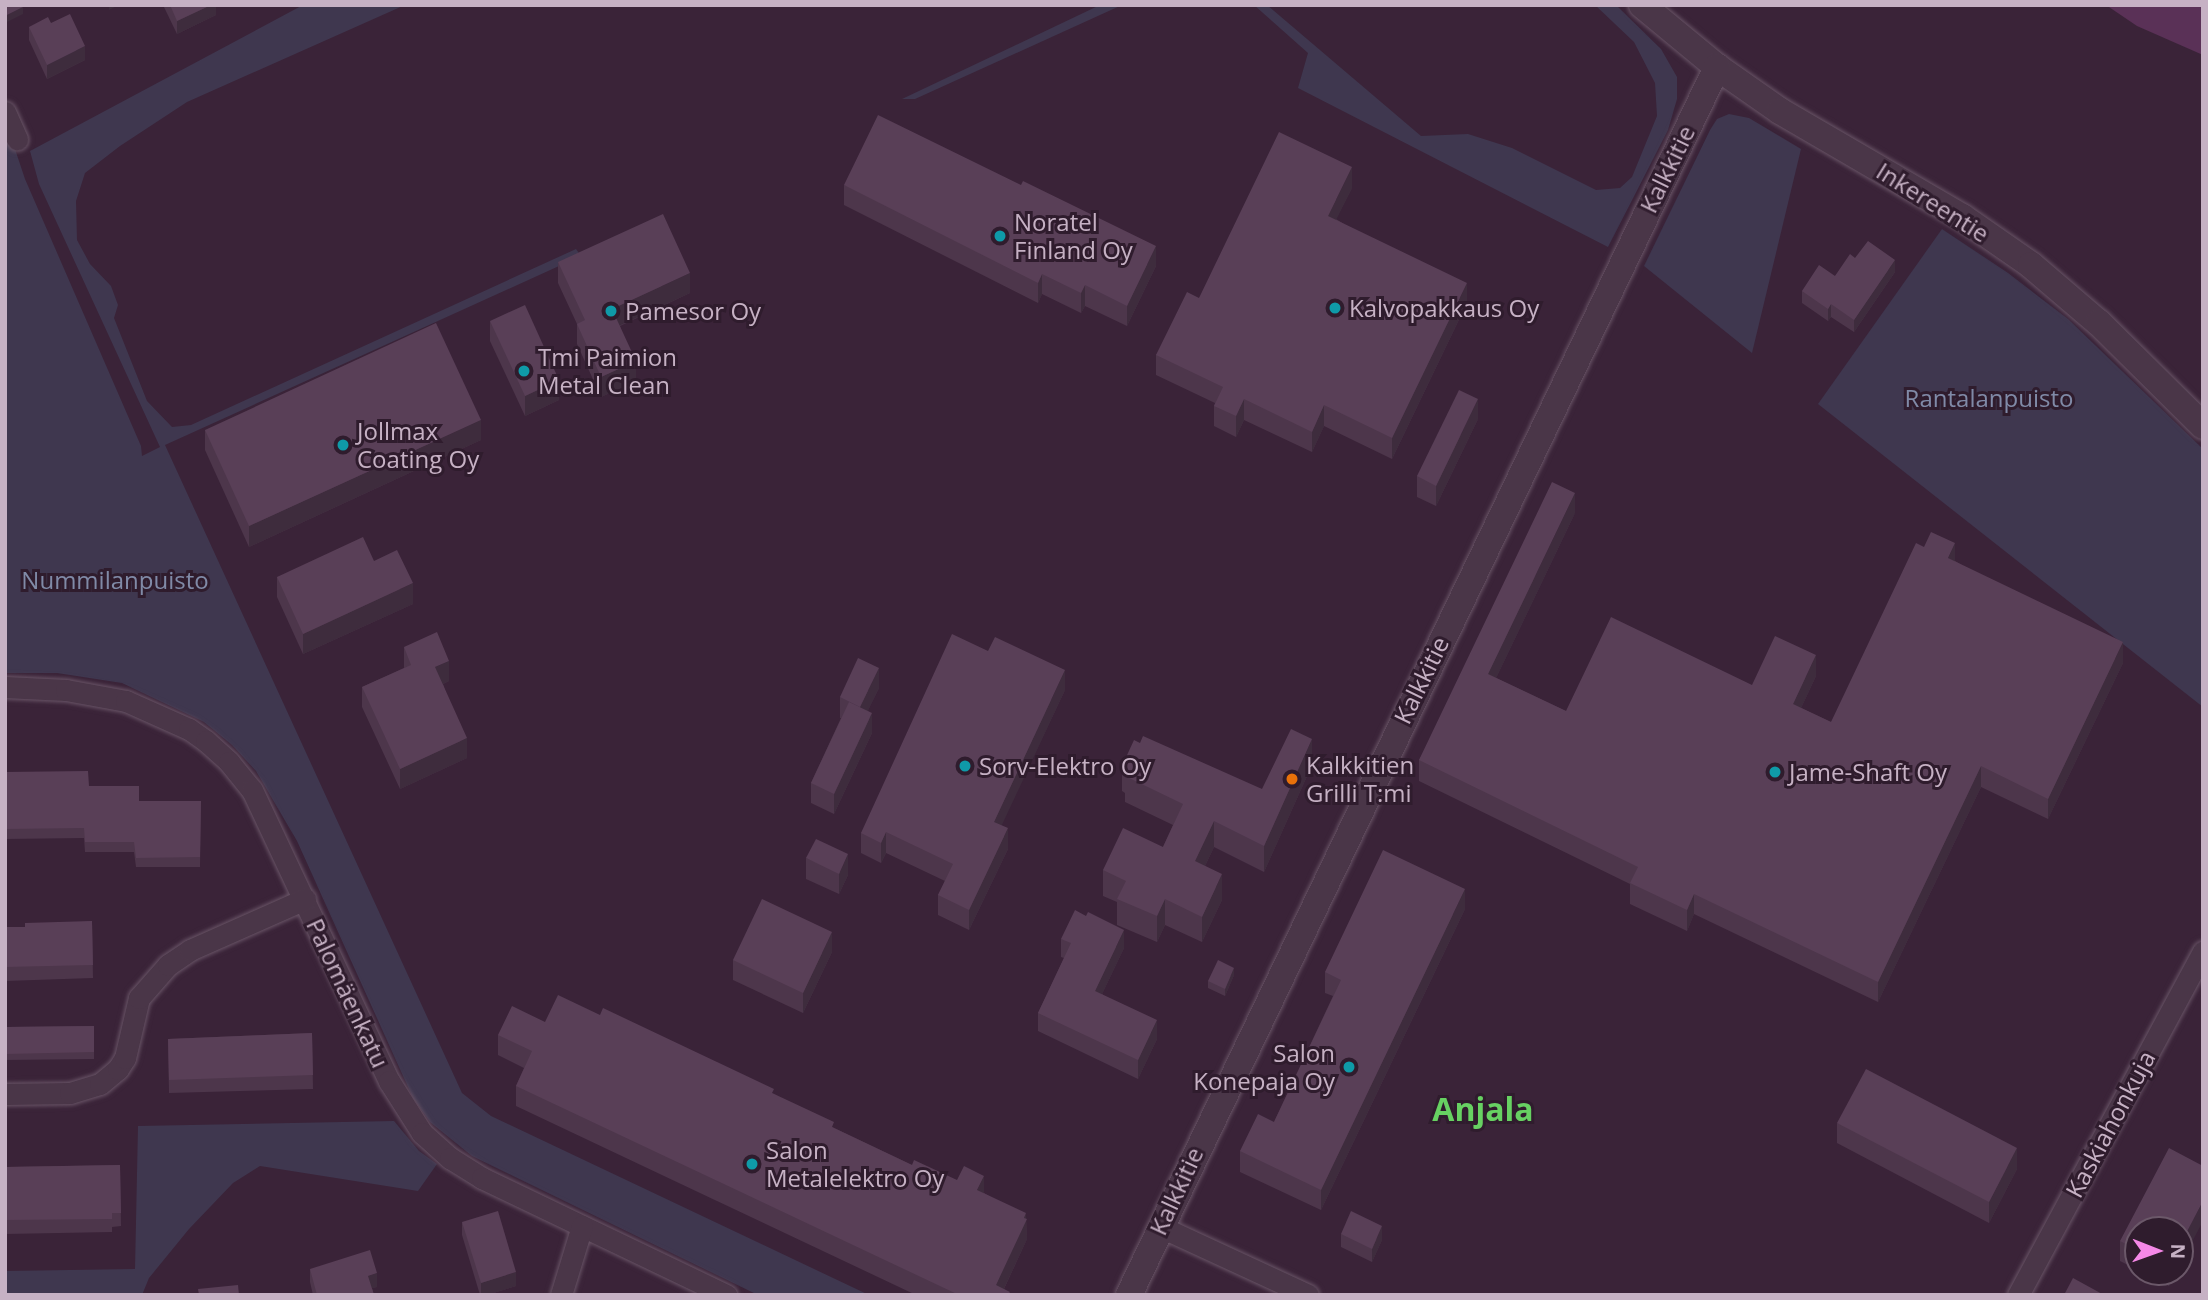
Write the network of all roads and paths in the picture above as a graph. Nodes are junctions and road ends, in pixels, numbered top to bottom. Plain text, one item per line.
1 (1642, 5) edge
2 (1717, 67) junction
3 (5, 112) edge
4 (18, 139) dead end
5 (2203, 426) edge
6 (5, 687) edge
7 (305, 899) junction
8 (2203, 952) edge
9 (5, 1094) edge
10 (582, 1226) junction
11 (1159, 1226) junction
12 (561, 1295) edge
13 (726, 1295) edge
14 (1129, 1295) edge
15 (1308, 1295) edge
16 (2018, 1295) edge

1 - 2 street, Inkereentie
2 - 5 street, Inkereentie
2 - 11 street, Kalkkitie
3 - 4 street
6 - 7 street, Palomäenkatu
7 - 9 street
7 - 10 street, Palomäenkatu
8 - 16 street, Kaskiahonkuja
10 - 12 street
10 - 13 street, Palomäenkatu
11 - 14 street, Kalkkitie
11 - 15 street

